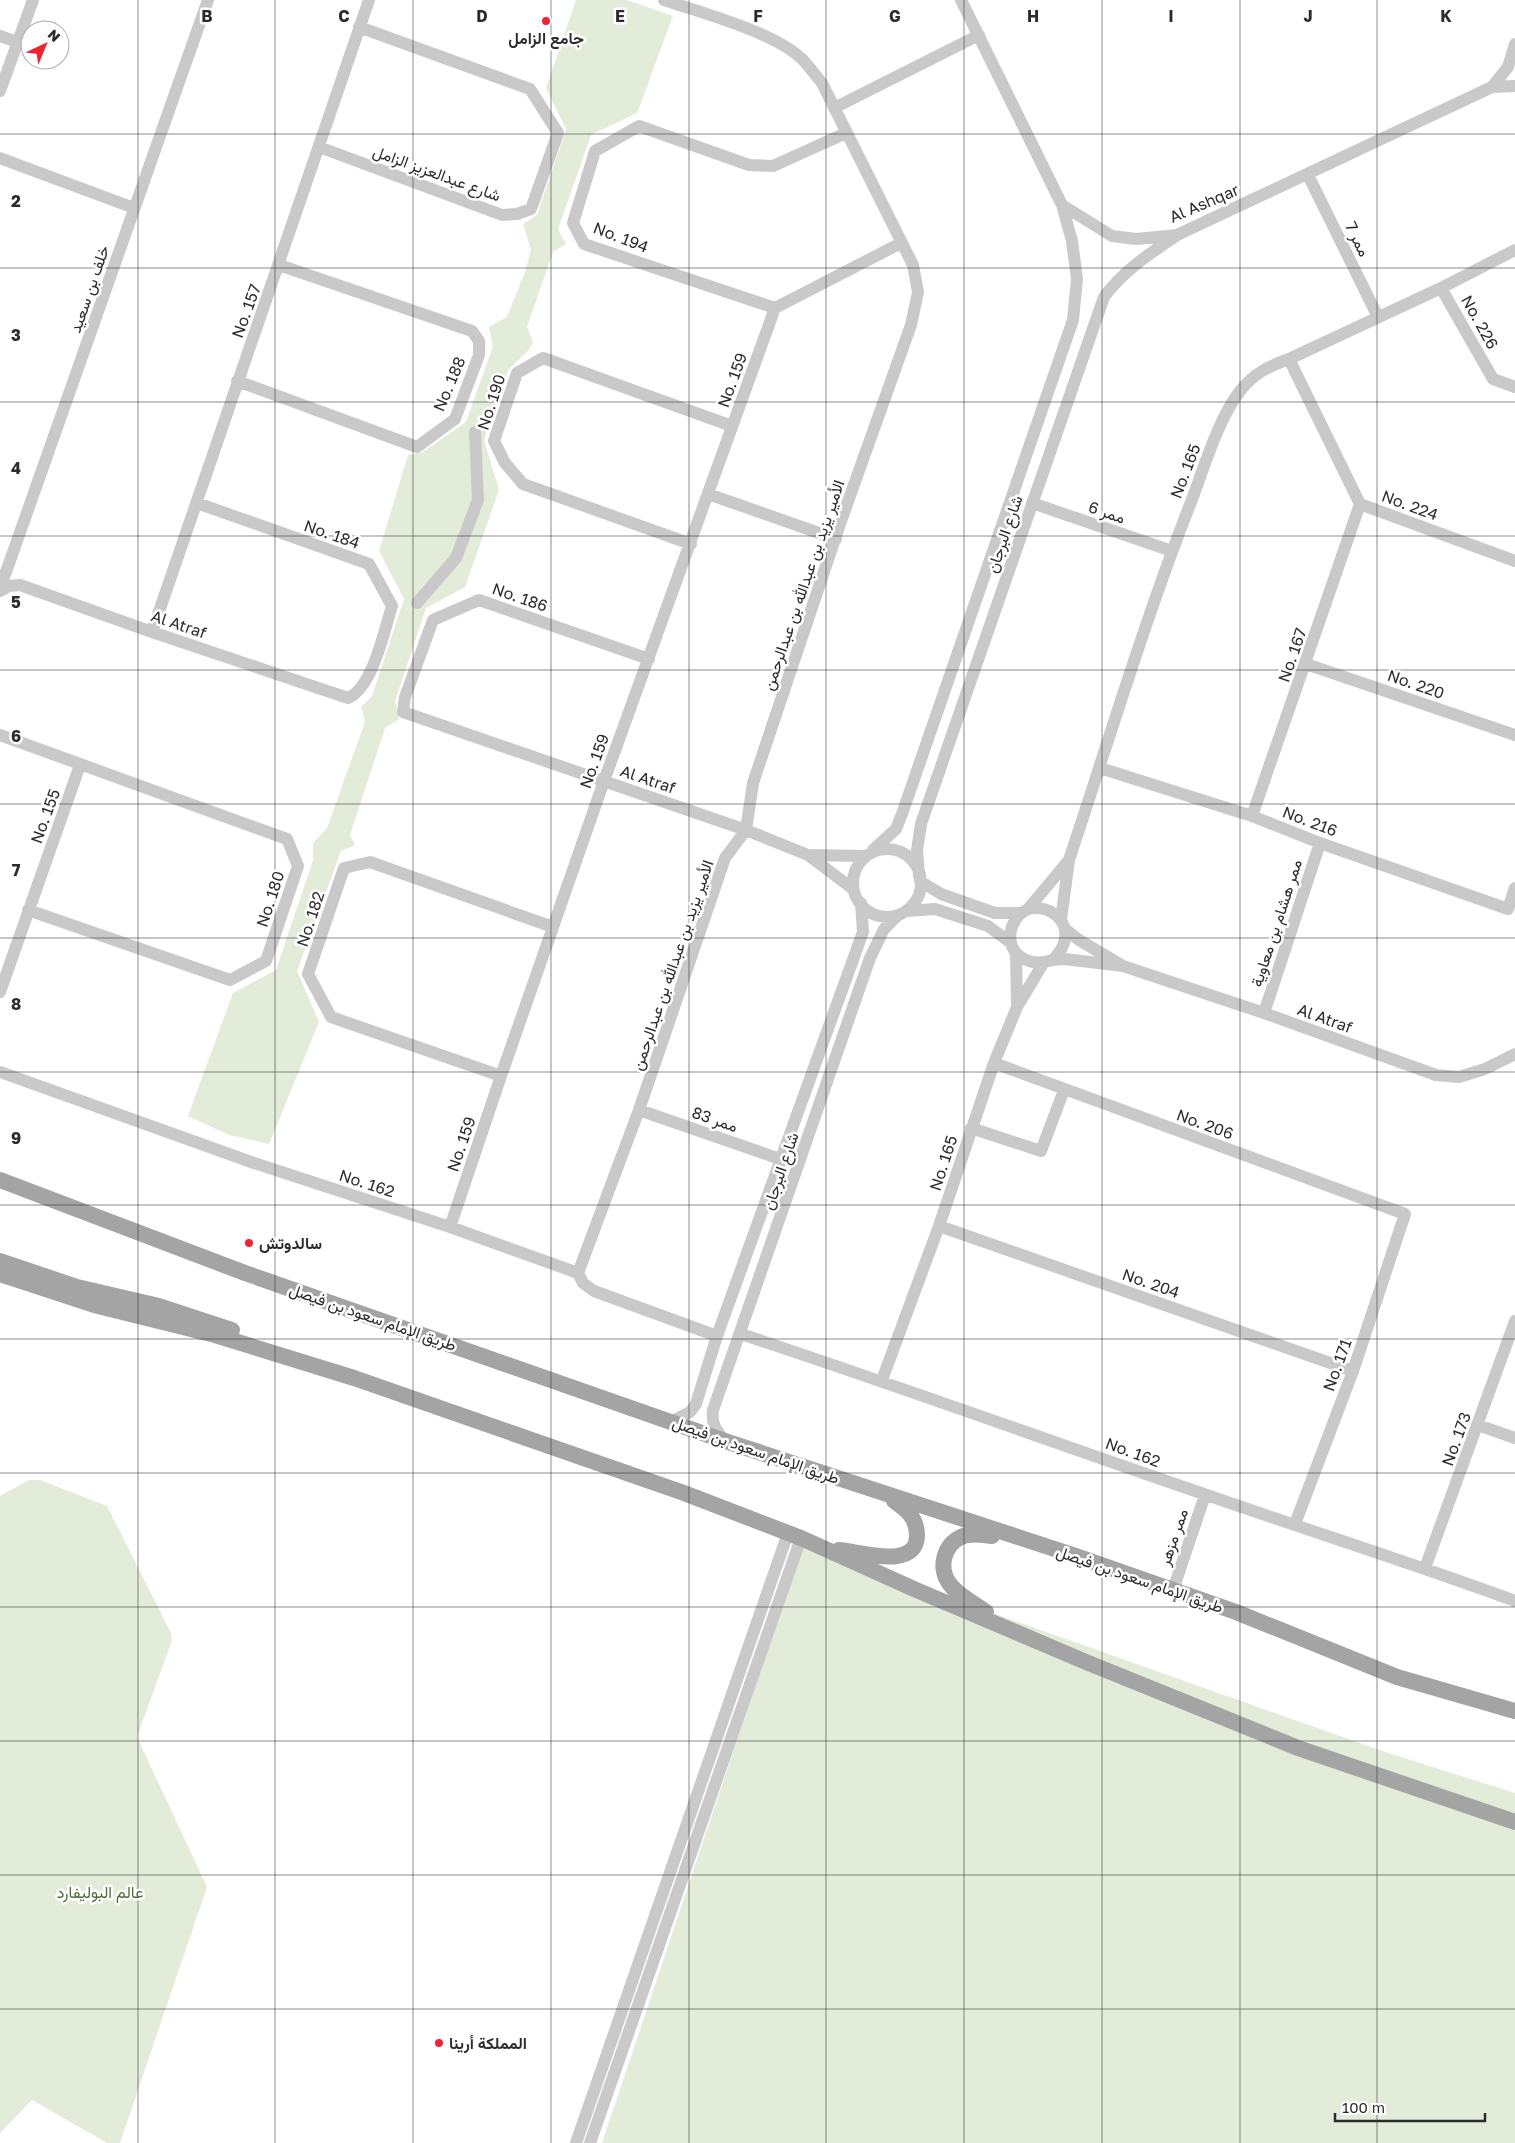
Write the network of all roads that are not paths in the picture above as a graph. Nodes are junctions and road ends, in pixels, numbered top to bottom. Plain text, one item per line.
1 (33, 0) edge
2 (208, 0) edge
3 (369, 0) edge
4 (664, 0) edge
5 (961, 0) edge
6 (359, 27) junction
7 (0, 36) edge
8 (979, 36) junction
9 (17, 42) junction
10 (1515, 44) edge
11 (1515, 86) edge
12 (1492, 87) junction
13 (0, 91) edge
14 (834, 108) junction
15 (846, 133) junction
16 (319, 147) junction
17 (0, 158) edge
18 (1308, 174) junction
19 (1062, 205) junction
20 (134, 208) junction
21 (1177, 235) junction
22 (901, 243) junction
23 (1515, 250) edge
24 (279, 265) junction
25 (1441, 288) junction
26 (775, 308) junction
27 (1378, 317) junction
28 (1290, 360) junction
29 (237, 382) junction
30 (1515, 387) edge
31 (732, 426) junction
32 (475, 432) dead end
33 (708, 494) junction
34 (197, 503) junction
35 (1032, 504) junction
36 (1360, 504) junction
37 (836, 539) junction
38 (691, 544) junction
39 (1172, 551) junction
40 (1515, 560) edge
41 (0, 590) edge
42 (417, 603) dead end
43 (152, 632) junction
44 (649, 659) junction
45 (1306, 664) junction
46 (348, 698) joint
47 (420, 717) joint
48 (0, 735) edge
49 (1515, 735) edge
50 (80, 765) junction
51 (1100, 768) junction
52 (604, 781) junction
53 (1252, 816) junction
54 (746, 830) junction
55 (1320, 843) junction
56 (869, 853) junction
57 (808, 855) junction
58 (1069, 860) junction
59 (919, 878) junction
60 (1515, 888) edge
61 (853, 889) junction
62 (862, 903) junction
63 (28, 910) junction
64 (1024, 911) junction
65 (903, 913) junction
66 (1063, 924) junction
67 (554, 927) junction
68 (1014, 948) junction
69 (1048, 961) junction
70 (1123, 966) junction
71 (0, 992) edge
72 (1017, 1007) junction
73 (1264, 1013) junction
74 (1515, 1054) edge
75 (994, 1063) junction
76 (0, 1072) edge
77 (501, 1076) junction
78 (1064, 1090) junction
79 (639, 1110) junction
80 (971, 1128) junction
81 (780, 1159) junction
82 (0, 1180) edge
83 (1405, 1214) joint
84 (939, 1226) junction
85 (450, 1227) junction
86 (0, 1261) edge
87 (578, 1273) junction
88 (0, 1274) edge
89 (1515, 1321) edge
90 (741, 1334) junction
91 (717, 1336) junction
92 (309, 1364) junction
93 (1353, 1371) junction
94 (882, 1380) junction
95 (672, 1421) junction
96 (1478, 1426) junction
97 (1515, 1438) edge
98 (725, 1441) junction
99 (882, 1493) junction
100 (1205, 1495) junction
101 (1295, 1524) junction
102 (794, 1536) junction
103 (1051, 1548) junction
104 (826, 1549) junction
105 (1425, 1568) junction
106 (1173, 1590) junction
107 (1515, 1601) edge
108 (1014, 1631) junction
109 (1515, 1711) edge
110 (1515, 1822) edge
111 (576, 2143) edge
112 (590, 2143) edge

1 - 9 street
2 - 20 street, خلف بن سعيد
3 - 6 street, No. 157
4 - 14 street, الأمير يزيد بن عبدالله بن عبدالرحمن
5 - 8 street
6 - 16 street, No. 157
6 - 16 street, شارع عبدالعزيز الزامل
7 - 9 street
8 - 14 street
8 - 19 street
9 - 13 street
10 - 12 street, Al Ashqar
11 - 12 street
12 - 18 street, Al Ashqar
14 - 15 street, الأمير يزيد بن عبدالله بن عبدالرحمن
15 - 22 street, الأمير يزيد بن عبدالله بن عبدالرحمن
15 - 26 street, No. 194
16 - 24 street, No. 157
17 - 20 street
18 - 21 street, Al Ashqar
18 - 27 street, ممر 7
19 - 21 street, Al Ashqar
19 - 56 street, شارع البرجان
20 - 41 street, خلف بن سعيد
21 - 35 street, شارع البرجان
22 - 26 street
22 - 37 street, الأمير يزيد بن عبدالله بن عبدالرحمن
23 - 25 street, No. 165
24 - 29 street, No. 157
24 - 29 street, No. 188
25 - 27 street, No. 165
25 - 30 street, No. 226
26 - 31 street, No. 159
27 - 28 street, No. 165
28 - 36 street, No. 224
28 - 39 street, No. 165
29 - 34 street, No. 157
31 - 33 street, No. 159
31 - 38 street, No. 190
32 - 42 street
33 - 37 street
33 - 38 street, No. 159
34 - 43 street, No. 157
34 - 46 street, No. 184
35 - 39 street, ممر 6
35 - 59 street, شارع البرجان
36 - 40 street, No. 224
36 - 45 street, No. 167
37 - 54 street, الأمير يزيد بن عبدالله بن عبدالرحمن
38 - 44 street, No. 159
39 - 51 street, No. 165
41 - 43 street, Al Atraf
43 - 46 street, Al Atraf
44 - 47 street, No. 186
44 - 52 street, No. 159
45 - 49 street, No. 220
45 - 53 street, No. 167
47 - 52 street, Al Atraf
48 - 50 street, No. 180
50 - 63 street, No. 155
50 - 63 street, No. 180
51 - 53 street, No. 216
51 - 58 street, No. 165
52 - 54 street, Al Atraf
52 - 67 street, No. 159
53 - 55 street, No. 216
54 - 57 street, Al Atraf
54 - 79 street, الأمير يزيد بن عبدالله بن عبدالرحمن
55 - 60 street, No. 216
55 - 73 street, ممر هشام بن معاوية
56 - 57 street
56 - 59 street
56 - 61 street, شارع البرجان
57 - 61 street
58 - 64 street
58 - 66 street
59 - 64 street
59 - 65 street, شارع البرجان
61 - 62 street
62 - 65 street
62 - 81 street, شارع البرجان
63 - 71 street, No. 155
64 - 66 street
64 - 68 street
65 - 68 street
65 - 90 street, شارع البرجان
66 - 69 street
66 - 70 street, Al Atraf
67 - 77 street, No. 159
67 - 77 street, No. 182
68 - 69 street
68 - 72 street, No. 165
69 - 70 street, Al Atraf
69 - 72 street
70 - 73 street, Al Atraf
72 - 75 street, No. 165
73 - 74 street, Al Atraf
75 - 78 street, No. 206
75 - 80 street, No. 165
76 - 85 street, No. 162
77 - 85 street, No. 159
78 - 80 street
78 - 83 street, No. 206
79 - 81 street, ممر 83
79 - 87 street, الأمير يزيد بن عبدالله بن عبدالرحمن
80 - 84 street, No. 165
81 - 91 street, شارع البرجان
82 - 95 main road, طريق الإمام سعود بن فيصل
83 - 93 street, No. 171
84 - 93 street, No. 204
84 - 94 street, No. 165
85 - 87 street, No. 162
86 - 92 main road
87 - 91 street, No. 162
88 - 92 main road
89 - 96 street, No. 173
90 - 94 street, No. 162
90 - 98 street, شارع البرجان
91 - 95 street, شارع البرجان
92 - 102 main road
93 - 101 street, No. 171
94 - 100 street, No. 162
95 - 98 main road, طريق الإمام سعود بن فيصل
96 - 97 street
96 - 105 street, No. 173
98 - 99 main road, طريق الإمام سعود بن فيصل
99 - 103 main road, طريق الإمام سعود بن فيصل
99 - 104 main road
100 - 101 street, No. 162
100 - 106 street, ممر مزهر
101 - 105 street, No. 162
102 - 104 main road
102 - 111 street
102 - 112 street
103 - 106 main road, طريق الإمام سعود بن فيصل
103 - 108 main road
104 - 108 main road
105 - 107 street, No. 162
106 - 109 main road, طريق الإمام سعود بن فيصل
108 - 110 main road

